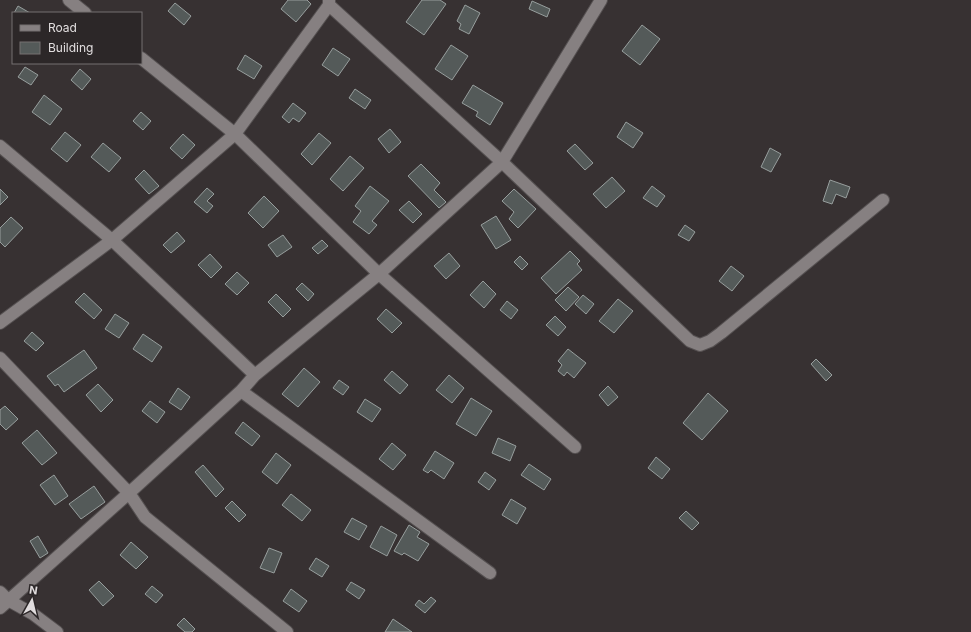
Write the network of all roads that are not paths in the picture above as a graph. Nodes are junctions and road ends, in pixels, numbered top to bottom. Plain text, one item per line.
1 (69, 0) edge
2 (600, 0) edge
3 (329, 2) edge
4 (84, 12) edge
5 (142, 59) edge
6 (235, 134) junction
7 (0, 146) edge
8 (502, 162) junction
9 (883, 200) dead end
10 (112, 240) junction
11 (379, 274) junction
12 (0, 322) edge
13 (0, 358) edge
14 (255, 375) junction
15 (241, 391) junction
16 (575, 447) dead end
17 (129, 493) junction
18 (490, 573) dead end
19 (3, 600) edge
20 (57, 632) edge
21 (287, 632) edge

1 - 4 street
2 - 8 street
3 - 6 street
3 - 8 street
5 - 6 street
6 - 10 street
6 - 11 street
7 - 10 street
8 - 9 street
8 - 11 street
10 - 12 street
10 - 14 street
11 - 14 street
11 - 16 street
13 - 17 street
14 - 15 street
15 - 17 street
15 - 18 street
17 - 19 street
17 - 21 street
19 - 20 street

